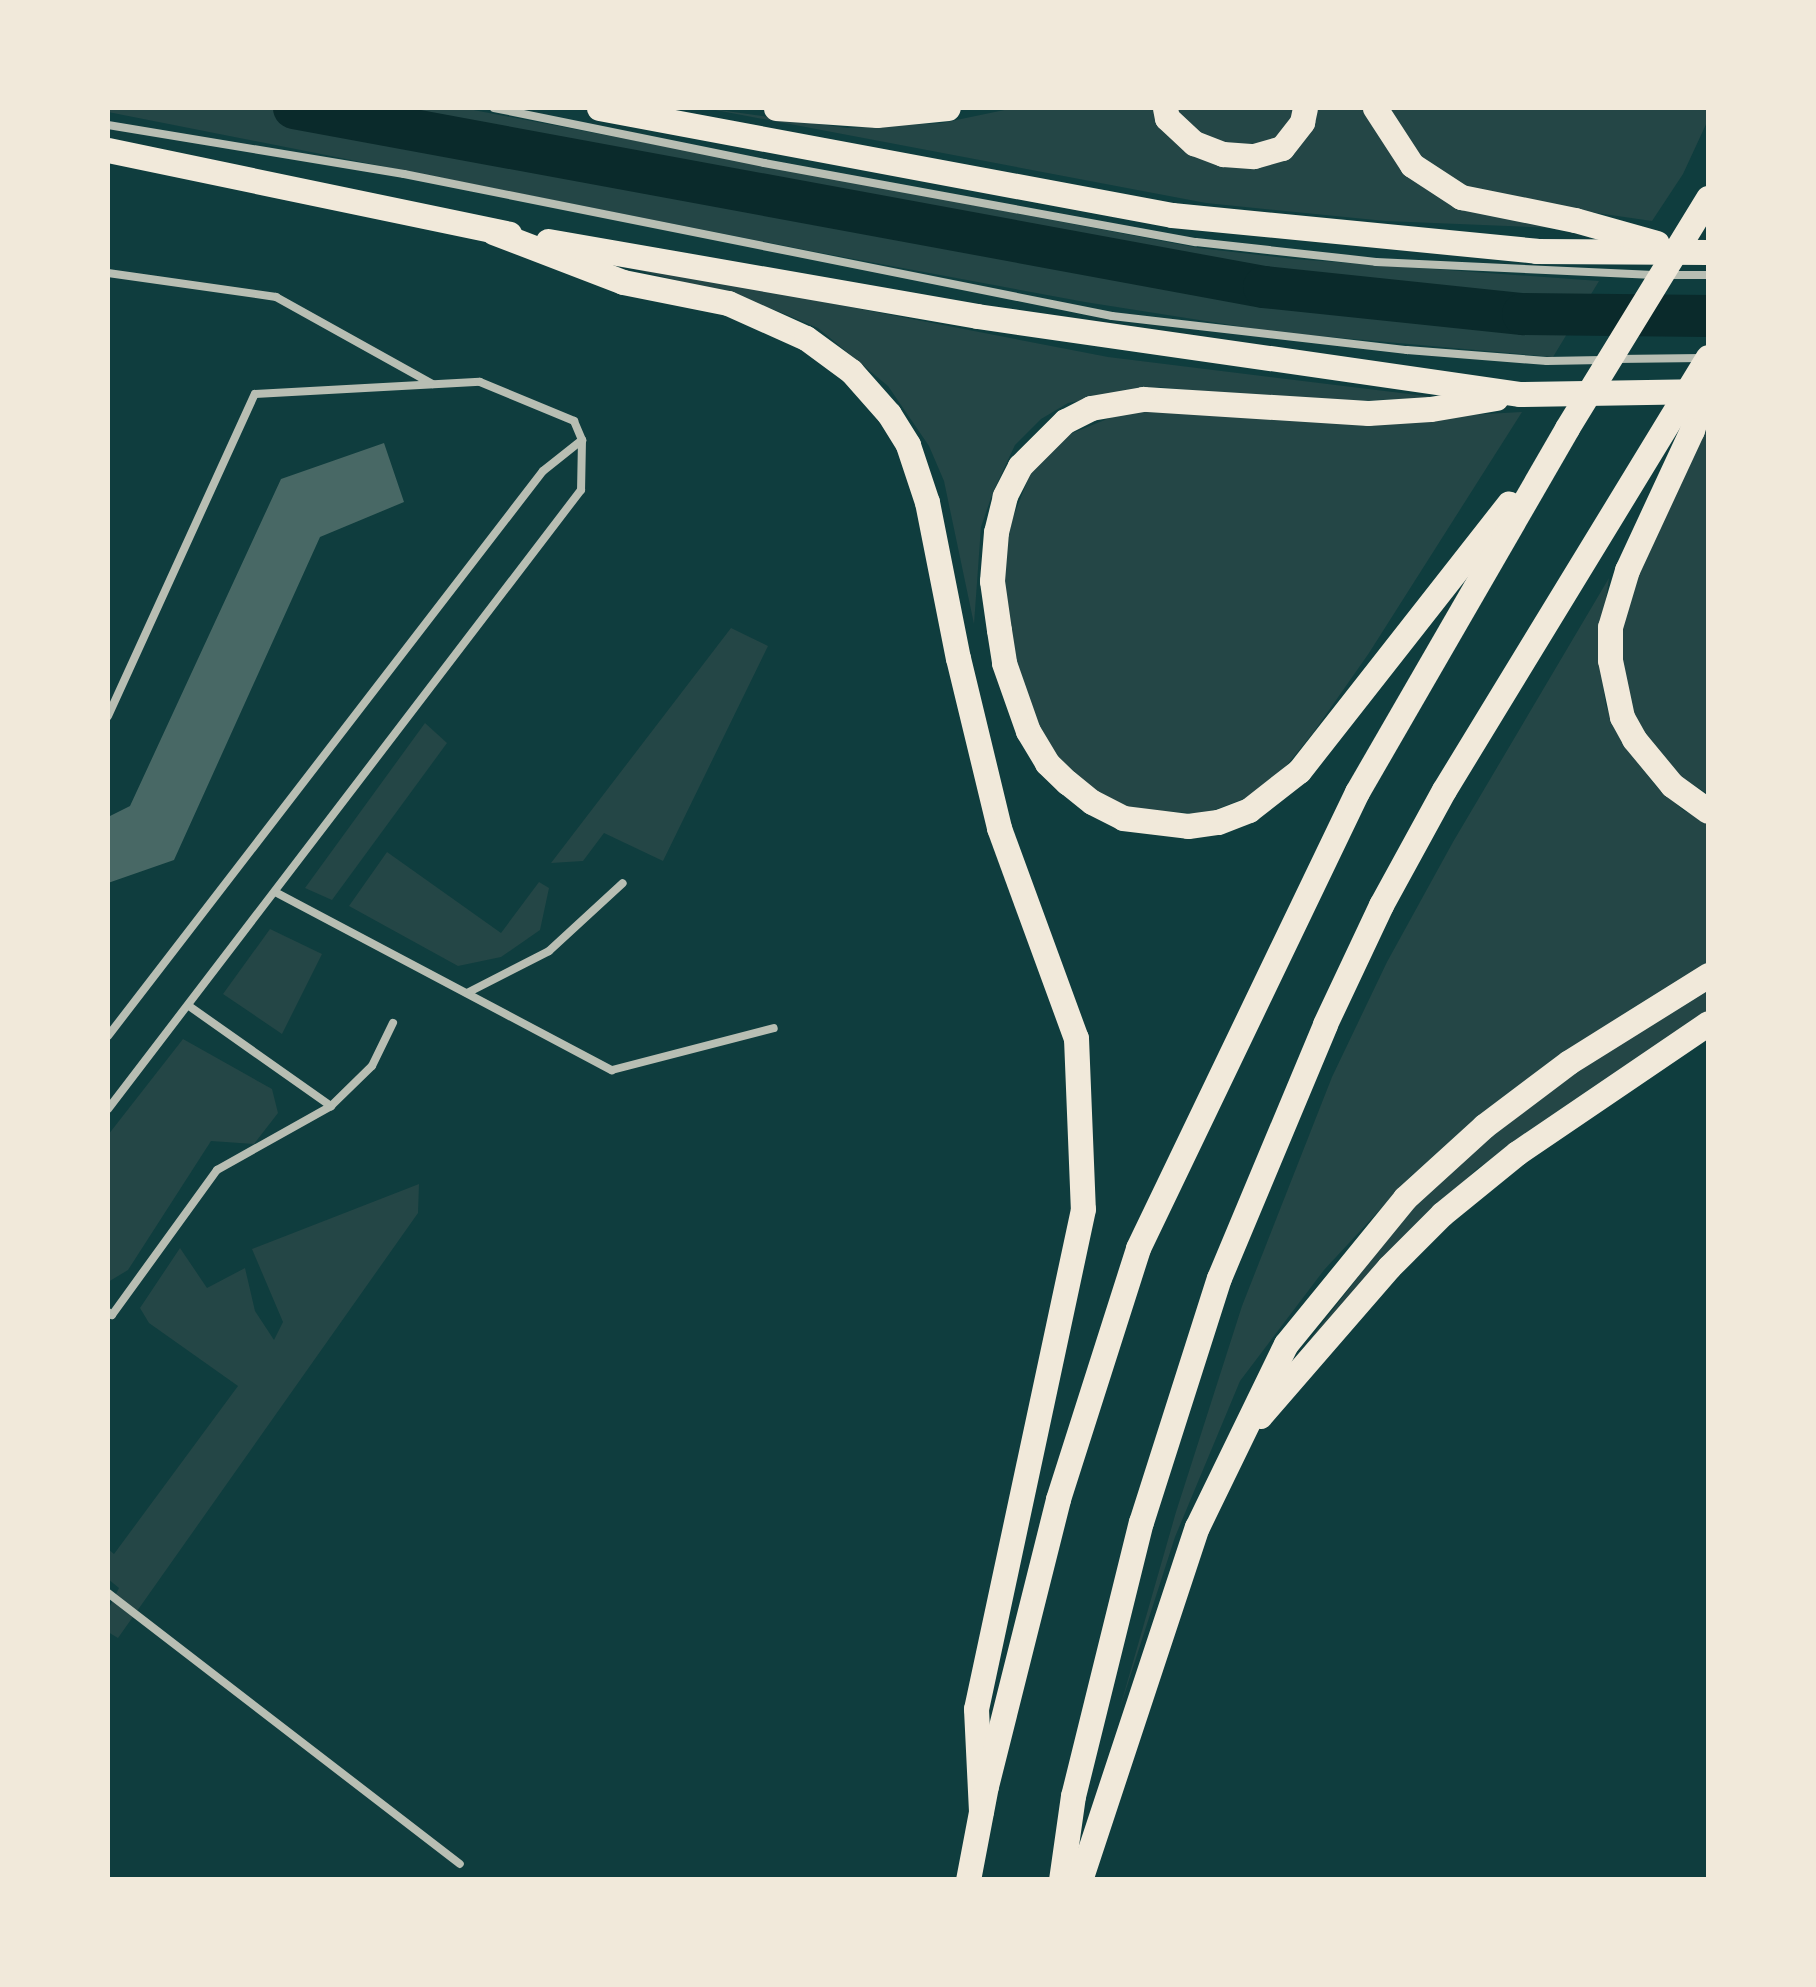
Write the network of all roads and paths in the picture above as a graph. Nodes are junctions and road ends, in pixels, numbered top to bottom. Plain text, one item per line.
1 (494, 108) edge
2 (600, 108) edge
3 (776, 108) edge
4 (948, 108) edge
5 (1165, 108) edge
6 (1305, 108) edge
7 (1375, 108) edge
8 (108, 125) edge
9 (108, 150) edge
10 (1708, 197) edge
11 (493, 232) junction
12 (1700, 253) edge
13 (108, 273) edge
14 (1708, 275) edge
15 (1708, 357) edge
16 (1708, 382) edge
17 (432, 384) junction
18 (1708, 391) edge
19 (1520, 394) junction
20 (1567, 428) junction
21 (582, 440) junction
22 (108, 716) edge
23 (1708, 811) edge
24 (624, 882) dead end
25 (276, 893) junction
26 (1708, 975) edge
27 (467, 993) junction
28 (190, 1006) junction
29 (394, 1023) dead end
30 (1708, 1023) edge
31 (774, 1028) dead end
32 (108, 1036) edge
33 (331, 1106) junction
34 (108, 1108) edge
35 (108, 1312) edge
36 (1240, 1438) junction
37 (108, 1592) edge
38 (981, 1812) junction
39 (460, 1864) dead end
40 (968, 1880) edge
41 (1061, 1880) edge
42 (1080, 1880) edge

1 - 14 lane
2 - 12 highway
3 - 4 highway
5 - 6 highway
7 - 12 highway
8 - 15 lane
9 - 11 highway
10 - 20 highway
11 - 19 highway
11 - 38 highway
13 - 17 lane
15 - 41 highway
16 - 23 highway
17 - 21 lane
17 - 22 lane
18 - 19 highway
19 - 20 highway
20 - 38 highway
21 - 25 lane
21 - 32 lane
24 - 27 lane
25 - 27 lane
25 - 28 lane
26 - 36 highway
27 - 31 lane
28 - 33 lane
28 - 34 lane
29 - 33 lane
30 - 36 highway
33 - 35 lane
36 - 42 highway
37 - 39 lane
38 - 40 highway

